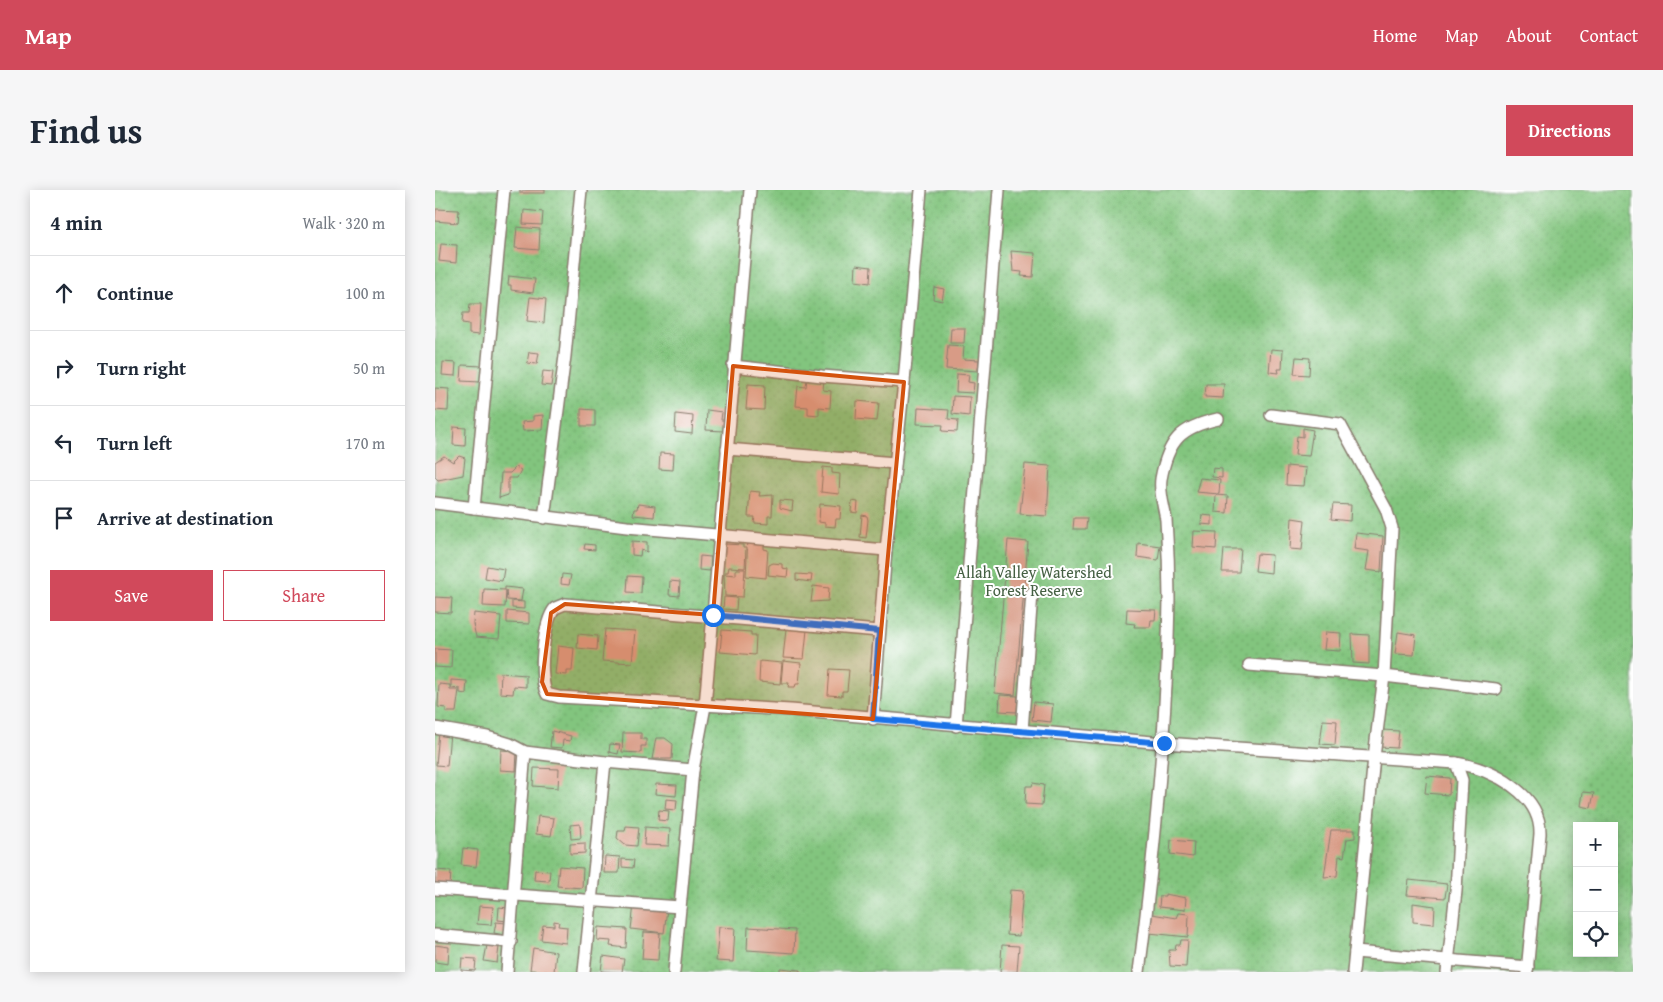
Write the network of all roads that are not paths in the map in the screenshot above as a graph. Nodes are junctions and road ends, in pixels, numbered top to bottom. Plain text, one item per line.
1 (504, 190) edge
2 (581, 190) edge
3 (750, 190) edge
4 (921, 190) edge
5 (999, 190) edge
6 (733, 366) junction
7 (904, 382) junction
8 (1271, 415) dead end
9 (1218, 418) dead end
10 (727, 449) junction
11 (895, 463) junction
12 (435, 503) edge
13 (474, 508) junction
14 (544, 518) junction
15 (720, 534) junction
16 (886, 550) junction
17 (1032, 593) dead end
18 (713, 615) junction
19 (879, 631) junction
20 (1249, 665) dead end
21 (1384, 676) junction
22 (1496, 689) dead end
23 (705, 706) junction
24 (873, 719) junction
25 (956, 726) junction
26 (435, 728) edge
27 (1022, 731) junction
28 (1164, 743) junction
29 (525, 752) junction
30 (1374, 757) junction
31 (605, 762) junction
32 (1456, 763) junction
33 (693, 770) junction
34 (435, 888) edge
35 (513, 896) junction
36 (590, 900) junction
37 (680, 907) junction
38 (435, 935) edge
39 (511, 942) junction
40 (1355, 952) junction
41 (1449, 960) junction
42 (1528, 970) edge
43 (507, 972) edge
44 (584, 972) edge
45 (674, 972) edge
46 (1139, 972) edge
47 (1353, 972) edge
48 (1447, 972) edge

1 - 13 street
2 - 14 street
3 - 6 street
4 - 7 street
5 - 25 street
6 - 7 street
6 - 10 street
7 - 11 street
8 - 21 street
9 - 28 street
10 - 11 street
10 - 15 street
11 - 16 street
12 - 13 street
13 - 14 street
14 - 15 street
15 - 16 street
15 - 18 street
16 - 19 street
17 - 27 street
18 - 19 street
18 - 23 street
18 - 23 street
19 - 24 street
20 - 21 street
21 - 22 street
21 - 30 street
23 - 24 street
23 - 33 street
24 - 25 street
25 - 27 street
26 - 29 street
27 - 28 street
28 - 30 street
28 - 46 street
29 - 31 street
29 - 35 street
30 - 32 street
30 - 40 street
31 - 33 street
31 - 36 street
32 - 41 street
32 - 42 street
33 - 37 street
34 - 35 street
35 - 36 street
35 - 39 street
36 - 37 street
36 - 44 street
37 - 45 street
38 - 39 street
39 - 43 street
40 - 41 street
40 - 47 street
41 - 42 street
41 - 48 street

